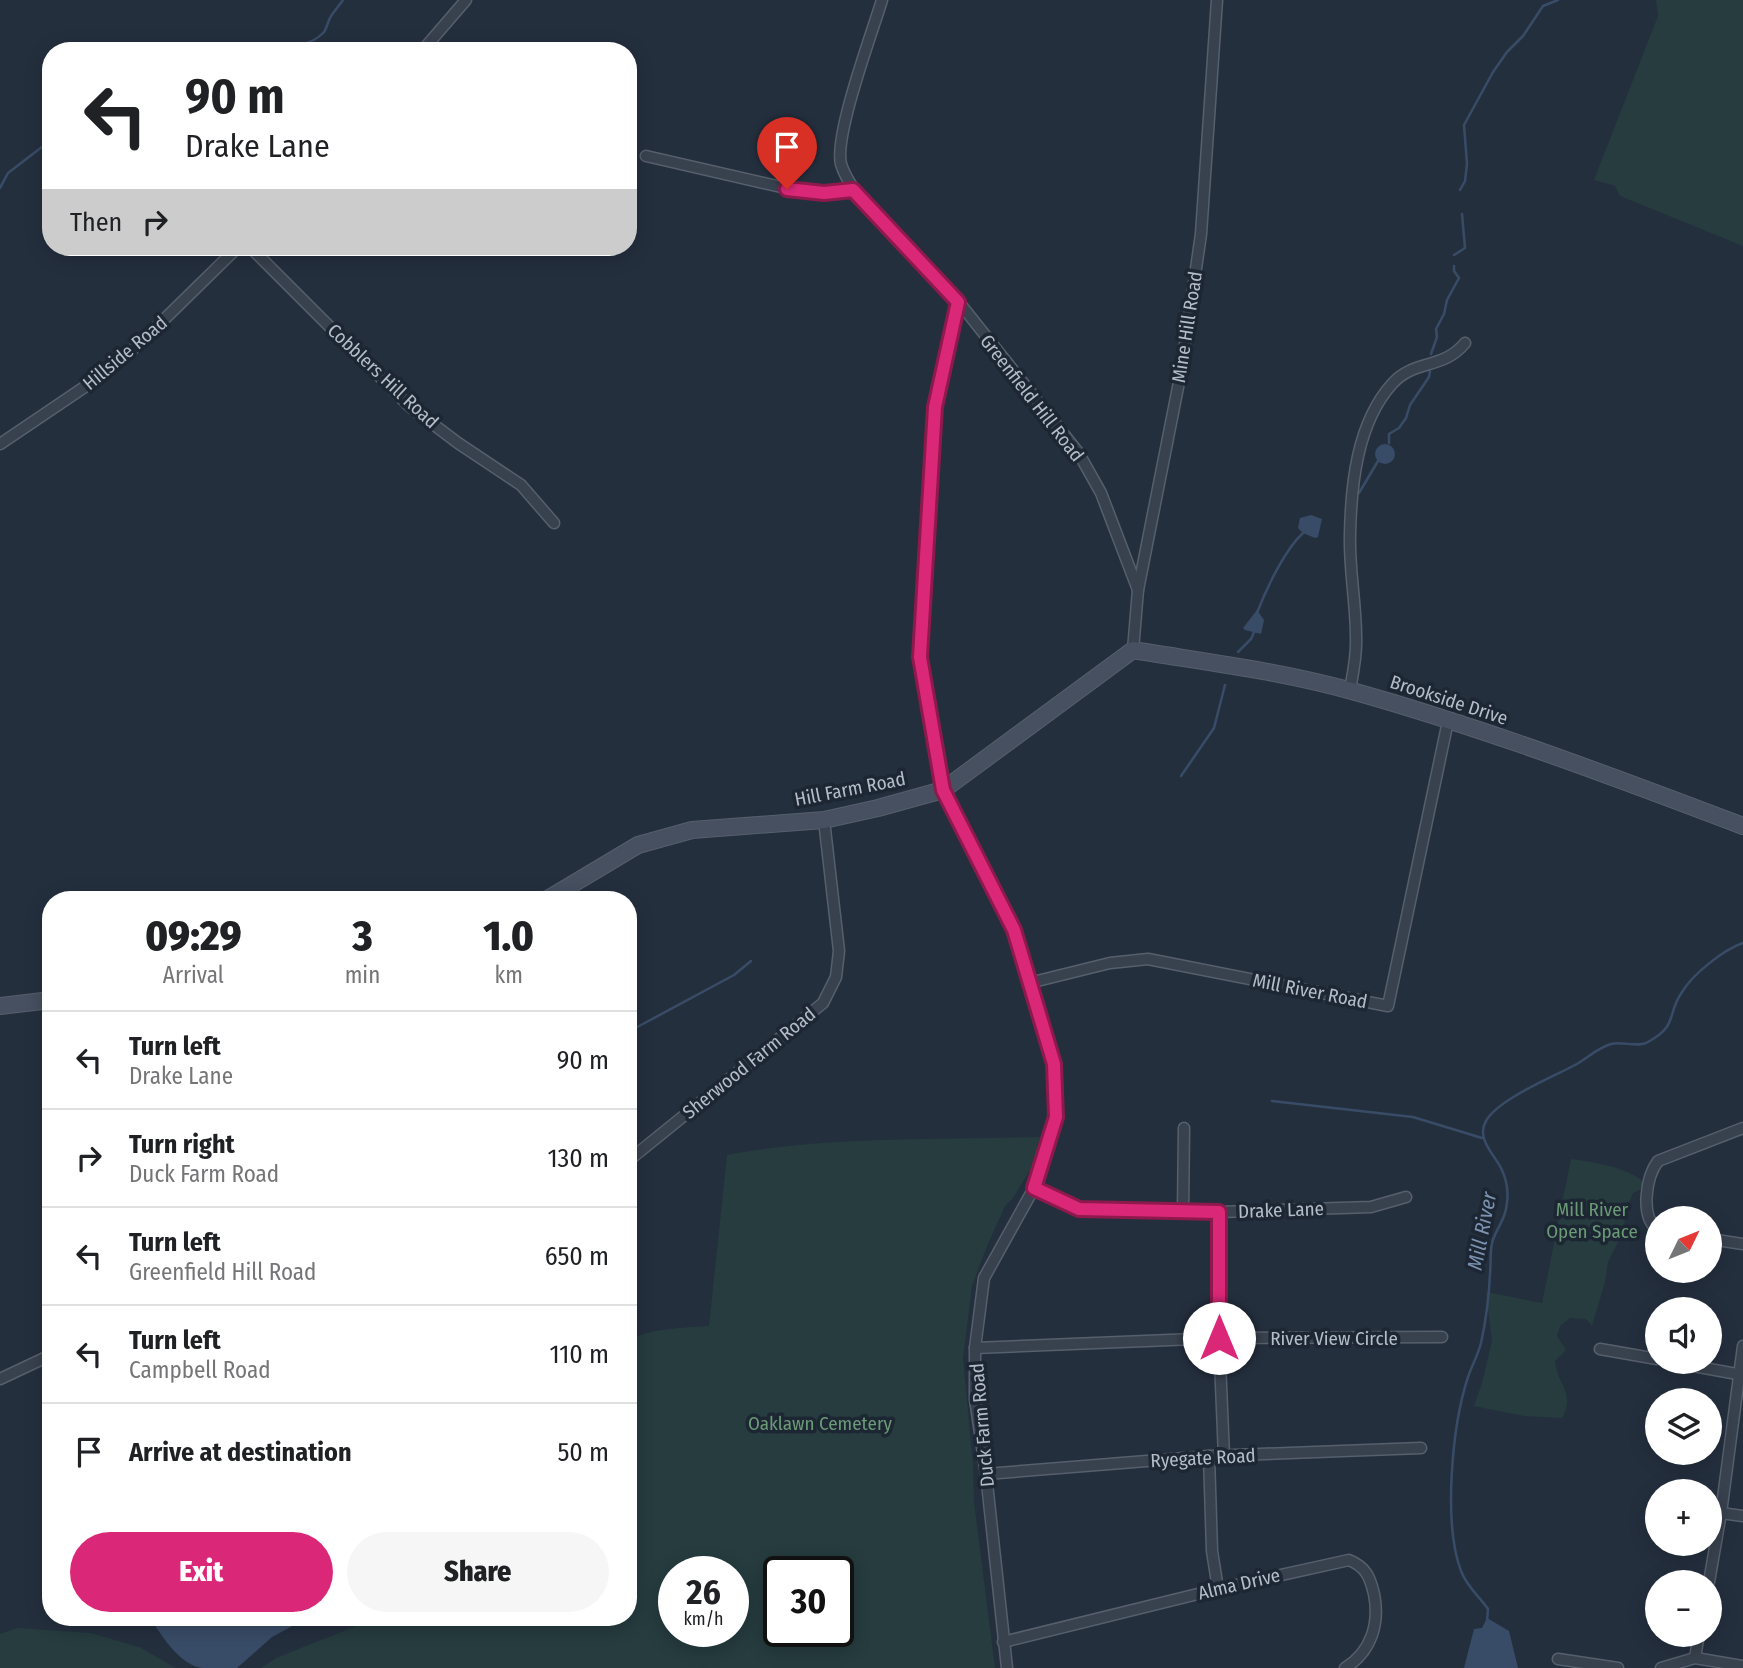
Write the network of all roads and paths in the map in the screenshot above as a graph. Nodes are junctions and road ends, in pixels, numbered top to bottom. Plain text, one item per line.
1 (466, 0) edge
2 (882, 0) edge
3 (1217, 0) edge
4 (430, 42) edge
5 (646, 156) dead end
6 (853, 190) junction
7 (229, 256) edge
8 (259, 256) edge
9 (958, 302) junction
10 (1465, 343) dead end
11 (0, 444) edge
12 (554, 523) dead end
13 (1138, 590) junction
14 (1133, 650) junction
15 (1350, 690) junction
16 (1448, 721) junction
17 (943, 790) junction
18 (824, 820) junction
19 (1743, 826) edge
20 (561, 891) edge
21 (1029, 984) junction
22 (42, 1001) edge
23 (0, 1006) edge
24 (1184, 1128) dead end
25 (1743, 1128) edge
26 (637, 1154) edge
27 (1034, 1188) junction
28 (1406, 1197) dead end
29 (1646, 1206) edge
30 (1184, 1211) junction
31 (1219, 1212) junction
32 (1722, 1241) edge
33 (1743, 1244) edge
34 (1442, 1337) dead end
35 (1219, 1338) junction
36 (1743, 1346) edge
37 (975, 1348) junction
38 (1600, 1349) dead end
39 (1645, 1357) edge
40 (42, 1359) edge
41 (1722, 1371) edge
42 (1741, 1374) edge
43 (0, 1379) edge
44 (1421, 1448) dead end
45 (1209, 1456) junction
46 (1224, 1457) junction
47 (986, 1474) junction
48 (1722, 1506) edge
49 (1722, 1513) edge
50 (1743, 1516) edge
51 (1218, 1589) junction
52 (1003, 1642) junction
53 (1697, 1647) edge
54 (1695, 1658) junction
55 (1558, 1659) dead end
56 (1743, 1666) edge
57 (1007, 1668) edge
58 (1345, 1668) edge
59 (1618, 1668) edge
60 (1661, 1668) edge

1 - 4 street
2 - 6 street, Greenfield Hill Road
3 - 13 street, Mine Hill Road
5 - 6 street
6 - 9 street, Greenfield Hill Road
7 - 11 street, Hillside Road
8 - 12 street, Cobblers Hill Road
9 - 13 street, Greenfield Hill Road
9 - 17 street, Duck Farm Road
10 - 15 street
13 - 14 street, Mine Hill Road
14 - 15 main road, Brookside Drive
14 - 17 main road, Hill Farm Road
15 - 16 main road, Brookside Drive
16 - 19 main road, Brookside Drive
16 - 21 street, Mill River Road
17 - 18 main road, Hill Farm Road
17 - 21 street, Duck Farm Road
18 - 20 main road, Hill Farm Road
18 - 26 street, Sherwood Farm Road
21 - 27 street, Duck Farm Road
22 - 23 main road
24 - 30 street
25 - 29 street
27 - 30 street, Drake Lane
27 - 37 street, Duck Farm Road
28 - 31 street, Drake Lane
30 - 31 street, Drake Lane
31 - 35 street
32 - 33 street
34 - 35 street, River View Circle
35 - 37 street, River View Circle
35 - 46 street
36 - 42 street
37 - 47 street, Duck Farm Road
38 - 39 street
40 - 43 street
41 - 42 street
42 - 48 street
44 - 46 street, Ryegate Road
45 - 46 street, Ryegate Road
45 - 47 street, Ryegate Road
45 - 51 street
47 - 52 street, Duck Farm Road
49 - 50 street
51 - 52 street, Alma Drive
51 - 58 street, Alma Drive
52 - 57 street, Duck Farm Road
53 - 54 street
54 - 56 street
54 - 60 street
55 - 59 street

